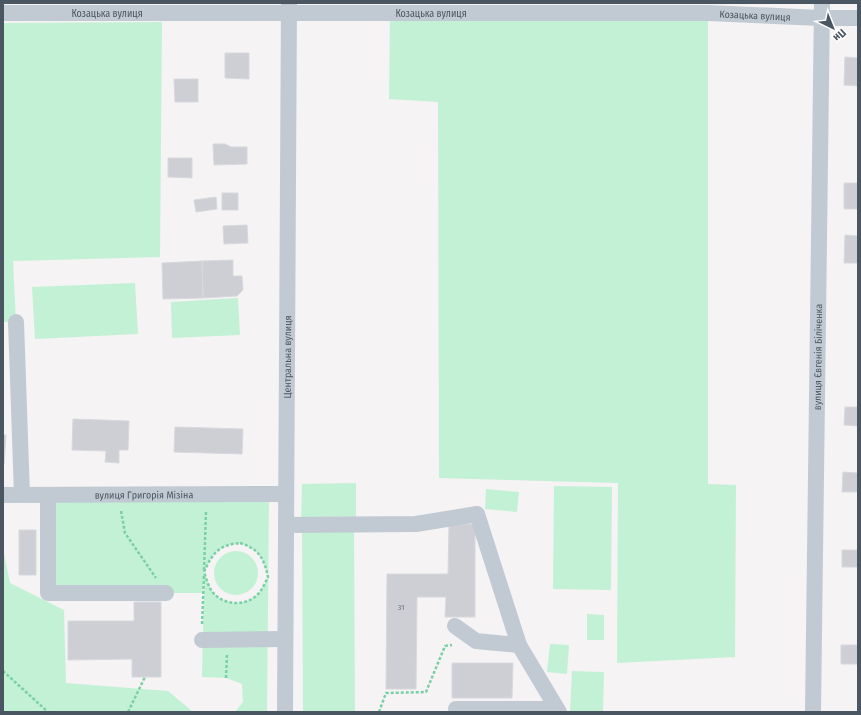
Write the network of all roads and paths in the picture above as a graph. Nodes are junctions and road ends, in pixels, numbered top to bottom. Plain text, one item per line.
1 (289, 8) edge
2 (822, 11) edge
3 (3, 13) edge
4 (858, 18) edge
5 (16, 322) dead end
6 (119, 494) junction
7 (206, 494) junction
8 (286, 494) junction
9 (3, 495) edge
10 (22, 495) junction
11 (48, 495) junction
12 (286, 525) junction
13 (204, 572) junction
14 (166, 593) joint
15 (455, 626) dead end
16 (285, 639) junction
17 (202, 640) joint
18 (227, 640) junction
19 (476, 641) junction
20 (519, 645) junction
21 (3, 671) edge
22 (146, 677) dead end
23 (226, 678) dead end
24 (456, 709) dead end
25 (558, 711) edge
26 (48, 712) edge
27 (128, 712) edge
28 (285, 712) edge
29 (379, 712) edge
30 (814, 712) edge

1 - 2 street, Козацька вулиця
1 - 3 street, Козацька вулиця
1 - 8 street, Центральна вулиця
2 - 4 street, Козацька вулиця
2 - 30 street, вулиця Євгенія Біліченка
5 - 10 street
6 - 7 street, вулиця Григорія Мізіна
6 - 11 street, вулиця Григорія Мізіна
6 - 14 path
7 - 8 street, вулиця Григорія Мізіна
7 - 13 path
8 - 12 street, Центральна вулиця
9 - 10 street, вулиця Григорія Мізіна
10 - 11 street, вулиця Григорія Мізіна
11 - 14 street
12 - 16 street, Центральна вулиця
12 - 20 street
13 - 13 path
13 - 17 path
15 - 19 street
16 - 18 street
16 - 28 street, Центральна вулиця
17 - 18 street
18 - 23 path
19 - 20 street
19 - 29 path
20 - 25 street
21 - 26 path
22 - 27 path
24 - 25 street

